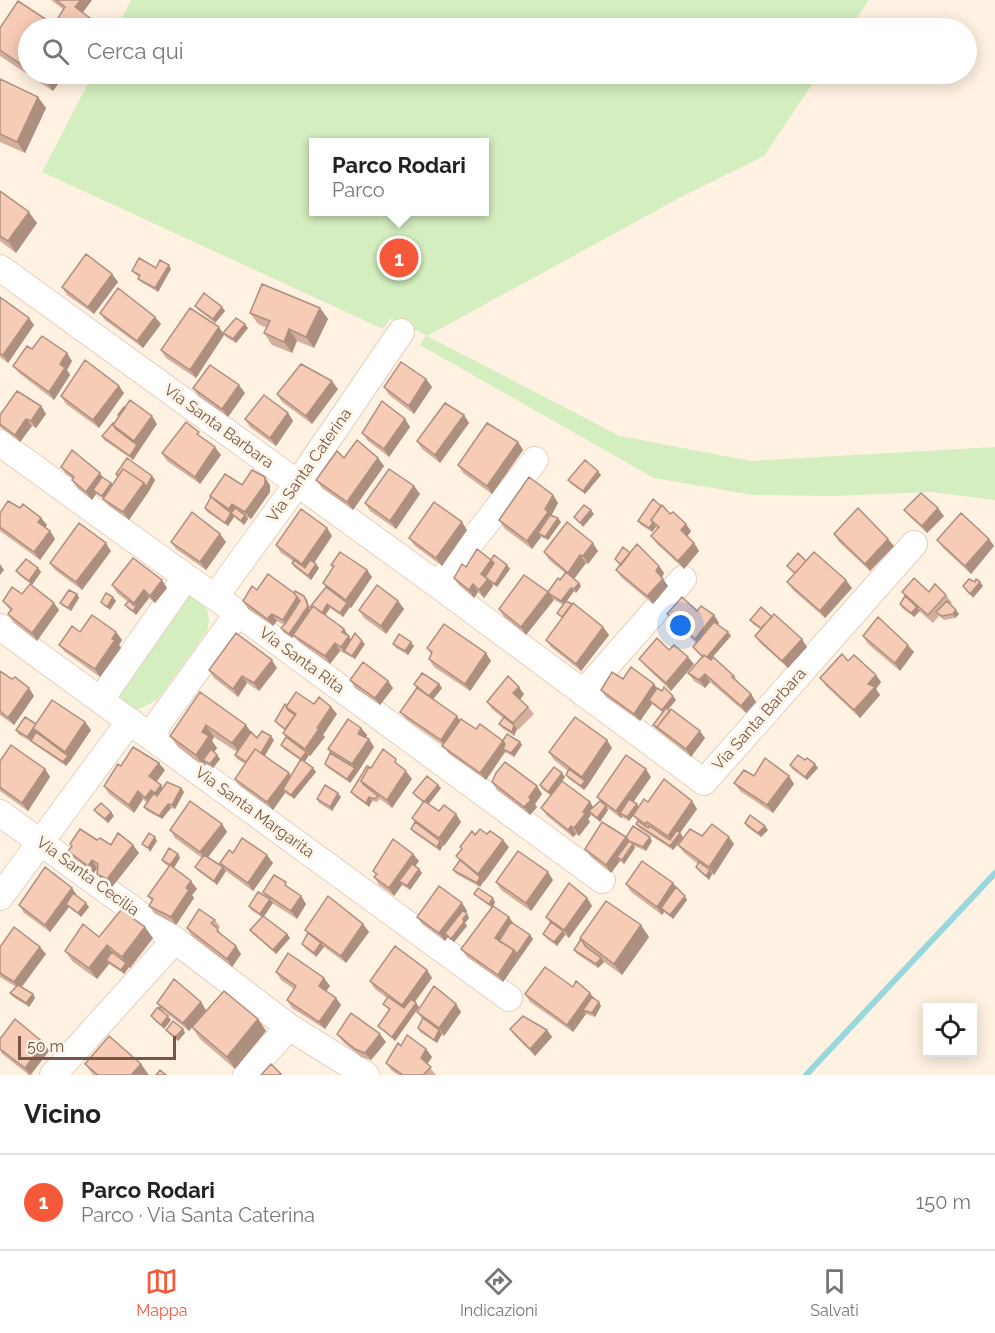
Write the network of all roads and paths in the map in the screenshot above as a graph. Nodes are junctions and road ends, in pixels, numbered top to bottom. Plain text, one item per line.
1 (0, 268) edge
2 (401, 332) dead end
3 (0, 443) edge
4 (536, 460) dead end
5 (298, 483) junction
6 (914, 544) dead end
7 (186, 578) junction
8 (683, 579) dead end
9 (438, 585) junction
10 (215, 597) junction
11 (238, 613) junction
12 (0, 627) edge
13 (583, 693) junction
14 (101, 699) junction
15 (140, 728) junction
16 (0, 813) edge
17 (41, 841) junction
18 (602, 880) dead end
19 (0, 897) edge
20 (175, 940) junction
21 (509, 998) dead end
22 (289, 1027) junction
23 (361, 1073) edge
24 (53, 1075) edge
25 (246, 1075) edge

1 - 5 street, Via Santa Barbara
2 - 5 street, Via Santa Caterina
3 - 7 street, Via Santa Rita
4 - 9 street
5 - 9 street, Via Santa Barbara
5 - 10 street, Via Santa Caterina
6 - 13 street, Via Santa Barbara
7 - 10 street, Via Santa Rita
7 - 14 street
8 - 13 street
9 - 13 street, Via Santa Barbara
10 - 11 street, Via Santa Rita
11 - 15 street
11 - 18 street, Via Santa Rita
12 - 14 street, Via Santa Margarita
14 - 15 street, Via Santa Margarita
15 - 17 street
15 - 21 street, Via Santa Margarita
16 - 17 street, Via Santa Cecilia
17 - 19 street
17 - 20 street, Via Santa Cecilia
20 - 22 street, Via Santa Cecilia
20 - 24 street
22 - 23 street, Via Santa Cecilia
22 - 25 street

